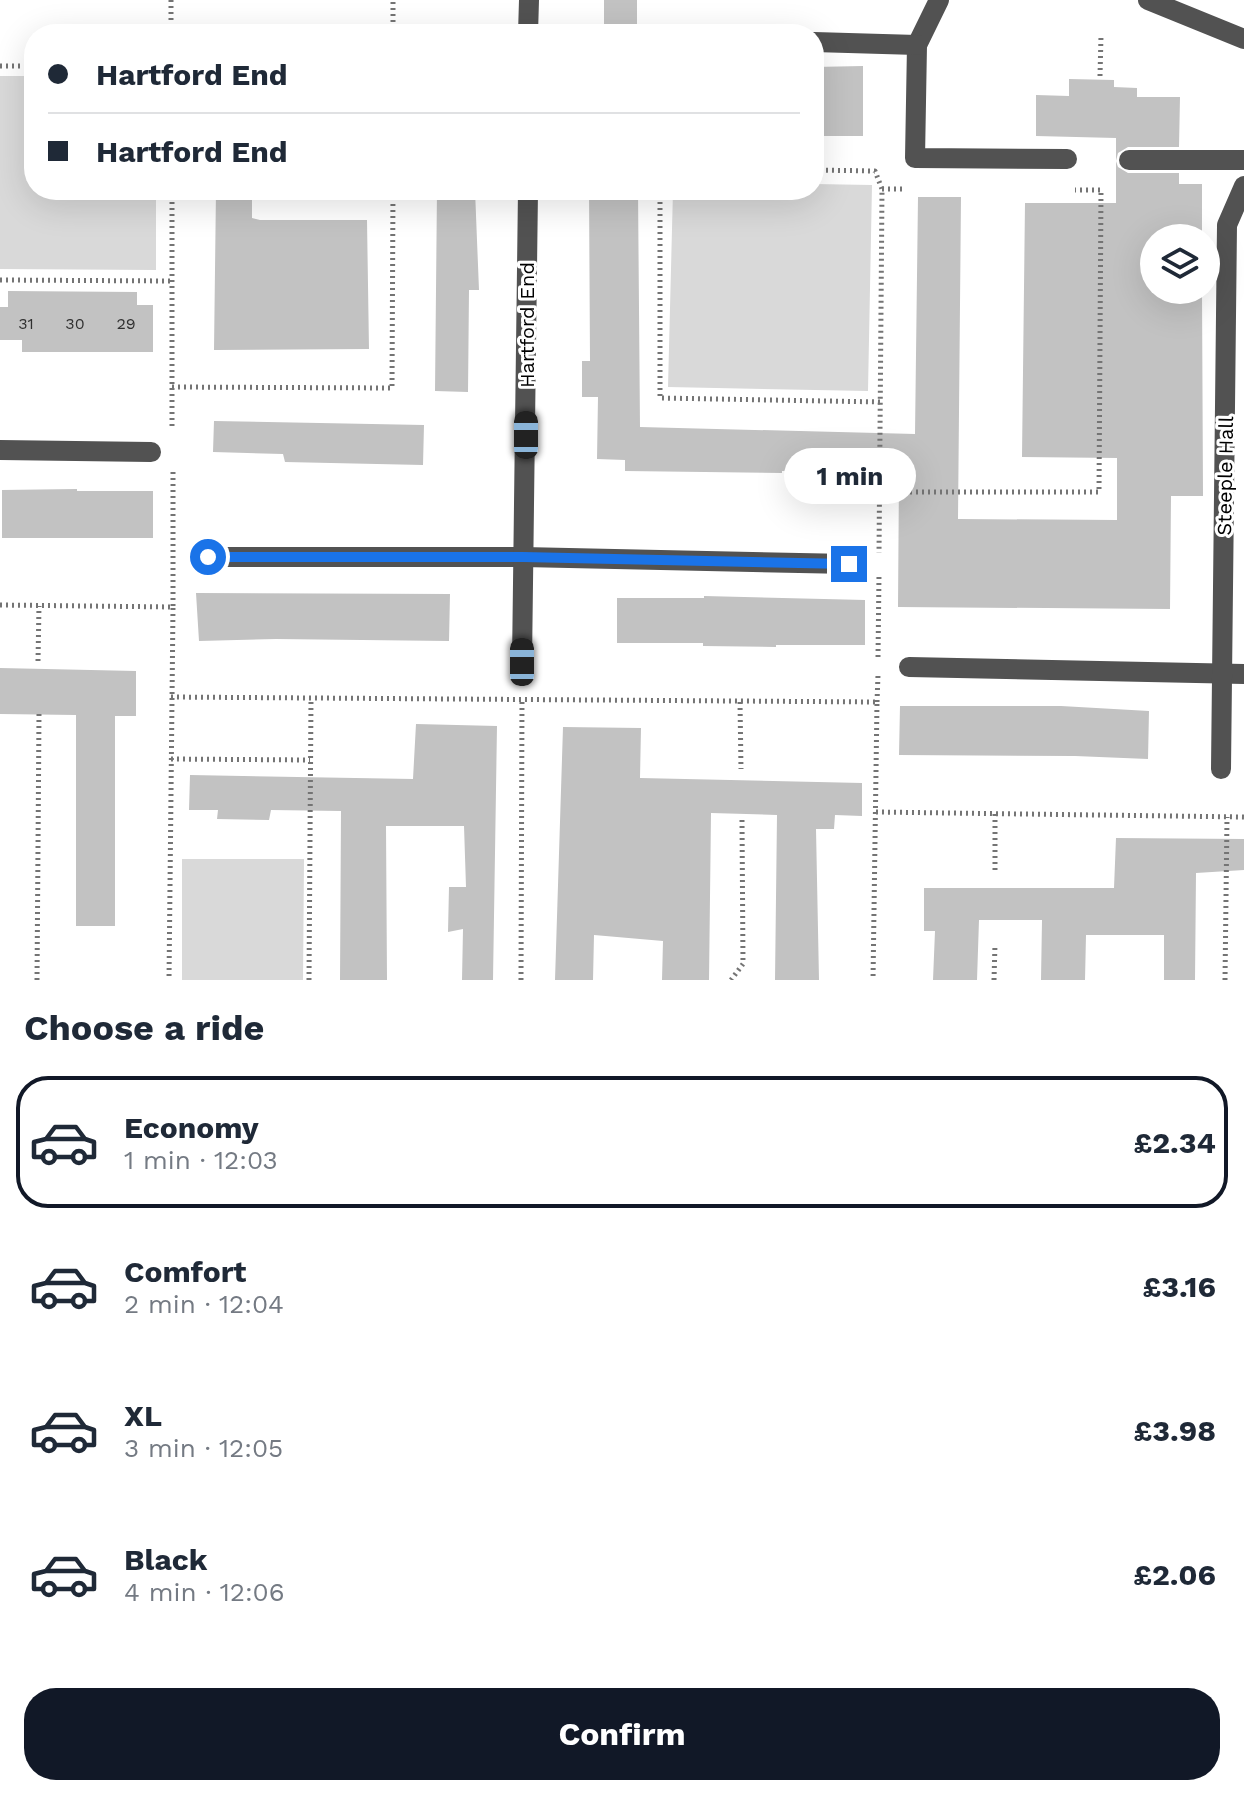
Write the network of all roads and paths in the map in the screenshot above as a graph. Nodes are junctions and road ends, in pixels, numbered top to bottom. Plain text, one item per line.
1 (171, 0) edge
2 (393, 0) edge
3 (529, 0) edge
4 (939, 0) edge
5 (1148, 0) edge
6 (171, 24) edge
7 (393, 24) edge
8 (528, 24) edge
9 (1101, 36) dead end
10 (1244, 39) edge
11 (824, 42) edge
12 (917, 45) junction
13 (0, 66) edge
14 (24, 66) edge
15 (1100, 76) dead end
16 (1067, 159) dead end
17 (1129, 160) dead end
18 (1244, 160) edge
19 (824, 170) edge
20 (1244, 186) edge
21 (882, 189) junction
22 (914, 189) dead end
23 (1070, 190) dead end
24 (172, 200) edge
25 (393, 200) edge
26 (528, 200) edge
27 (660, 200) edge
28 (0, 280) edge
29 (172, 281) junction
30 (172, 387) junction
31 (173, 434) dead end
32 (0, 450) edge
33 (151, 452) dead end
34 (173, 465) dead end
35 (880, 492) dead end
36 (208, 557) dead end
37 (523, 557) junction
38 (849, 564) dead end
39 (0, 605) edge
40 (39, 605) junction
41 (173, 607) junction
42 (38, 661) dead end
43 (522, 662) dead end
44 (909, 667) dead end
45 (1223, 674) junction
46 (1244, 674) edge
47 (171, 697) junction
48 (311, 699) junction
49 (522, 700) junction
50 (740, 702) junction
51 (39, 714) dead end
52 (171, 759) junction
53 (310, 760) junction
54 (741, 769) dead end
55 (1221, 769) dead end
56 (876, 812) junction
57 (995, 814) junction
58 (1227, 817) junction
59 (1244, 817) edge
60 (742, 820) dead end
61 (995, 872) dead end
62 (995, 944) dead end
63 (37, 980) edge
64 (169, 980) edge
65 (309, 980) edge
66 (521, 980) edge
67 (731, 980) edge
68 (873, 980) edge
69 (994, 980) edge
70 (1225, 980) edge

1 - 6 path
2 - 7 path
3 - 8 street
4 - 12 street
5 - 10 street
9 - 15 path
11 - 12 street
12 - 16 street
13 - 14 path
17 - 18 street
19 - 21 path
20 - 45 street, Steeple Hall
21 - 22 path
21 - 27 path
23 - 35 path
24 - 29 path
25 - 30 path
26 - 37 street, Hartford End
28 - 29 path
29 - 30 path
30 - 31 path
32 - 33 street
34 - 41 path
36 - 37 street
37 - 38 street
37 - 43 street, Hartford End
39 - 40 path
40 - 41 path
40 - 42 path
41 - 47 path
44 - 45 street
45 - 46 street
45 - 55 street, Steeple Hall
47 - 48 path
47 - 52 path
48 - 49 path
48 - 53 path
49 - 50 path
49 - 66 path
50 - 54 path
50 - 56 path
51 - 63 path
52 - 53 path
52 - 64 path
53 - 65 path
56 - 57 path
56 - 68 path
57 - 58 path
57 - 61 path
58 - 59 path
58 - 70 path
60 - 67 path
62 - 69 path

